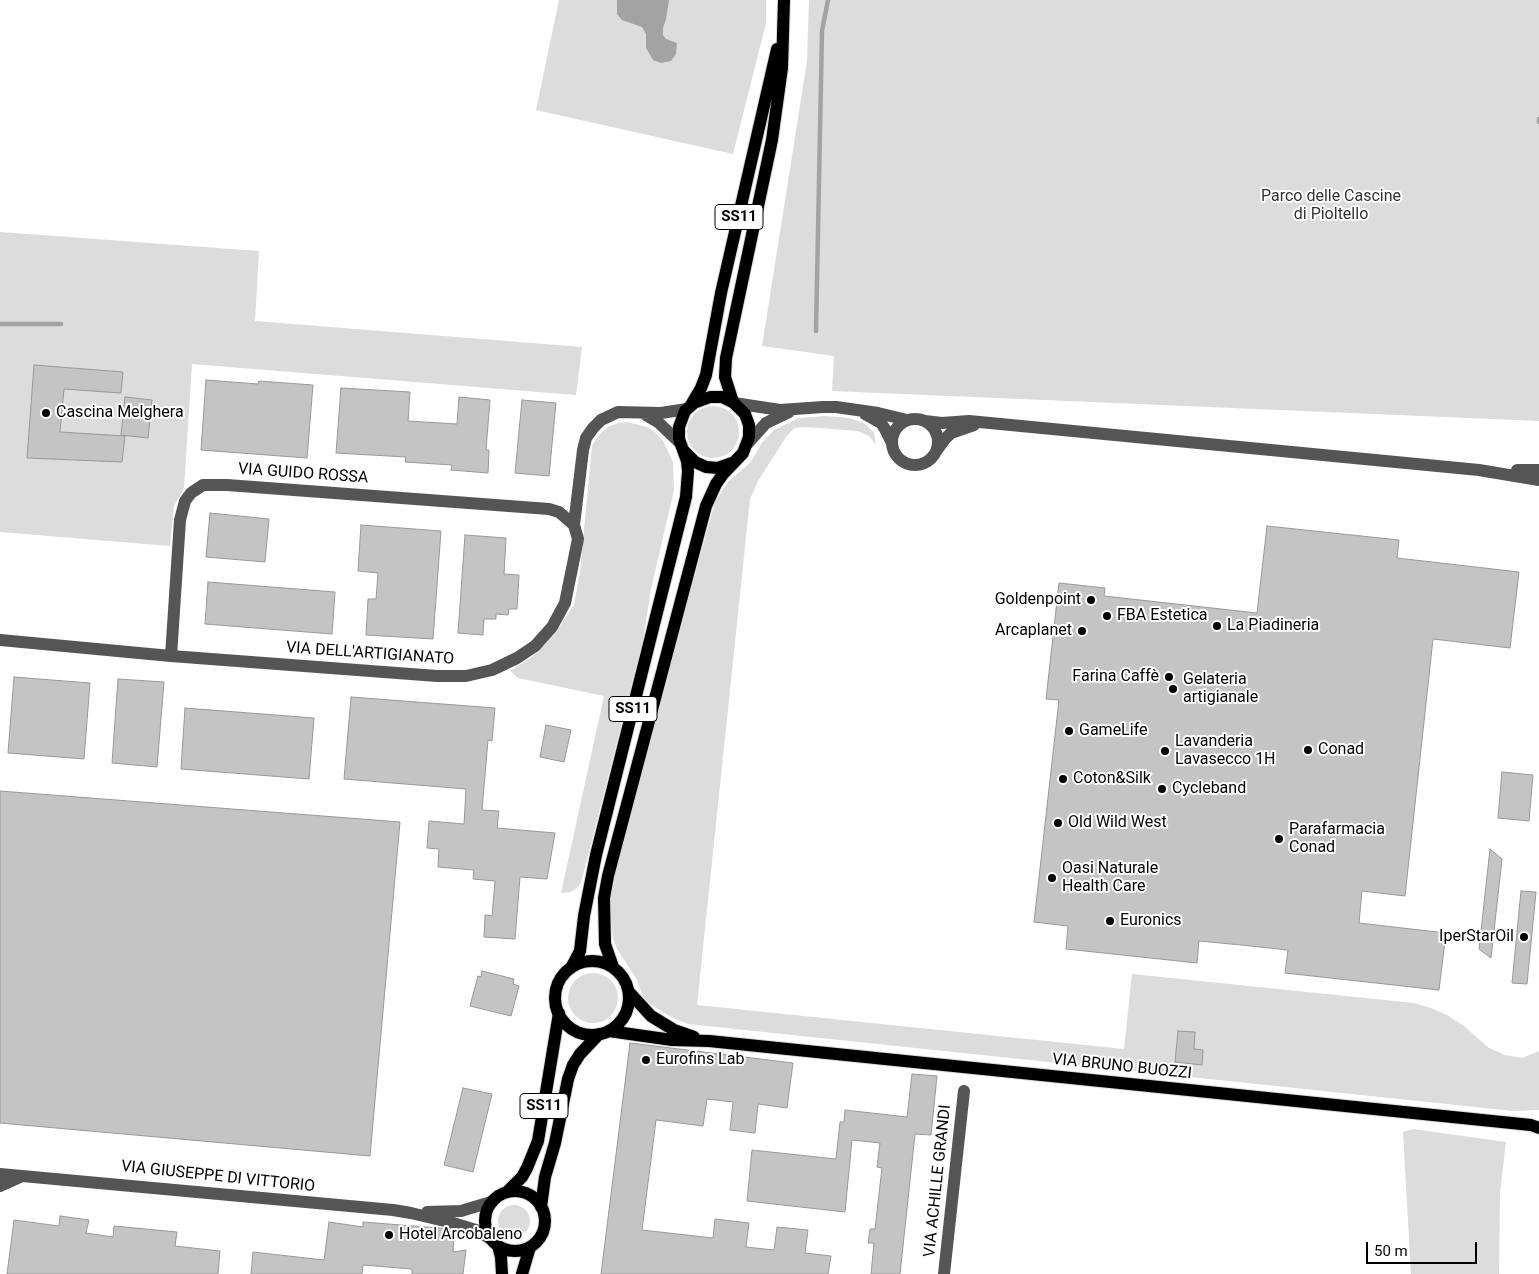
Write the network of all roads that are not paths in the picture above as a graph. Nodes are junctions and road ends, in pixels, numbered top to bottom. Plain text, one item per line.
1 (784, 0) edge
2 (783, 25) junction
3 (734, 402) junction
4 (688, 408) junction
5 (798, 409) junction
6 (848, 409) junction
7 (641, 413) junction
8 (907, 420) junction
9 (925, 420) junction
10 (992, 424) junction
11 (748, 443) junction
12 (892, 443) junction
13 (682, 446) junction
14 (937, 450) junction
15 (734, 462) junction
16 (1478, 470) junction
17 (1539, 470) edge
18 (1539, 480) edge
19 (574, 526) junction
20 (0, 640) edge
21 (171, 656) junction
22 (571, 968) junction
23 (613, 968) junction
24 (629, 992) junction
25 (559, 1013) junction
26 (604, 1033) junction
27 (709, 1041) junction
28 (964, 1091) dead end
29 (1536, 1125) edge
30 (0, 1174) edge
31 (22, 1176) junction
32 (0, 1186) edge
33 (508, 1191) junction
34 (491, 1202) junction
35 (541, 1207) junction
36 (411, 1213) junction
37 (494, 1242) junction
38 (530, 1247) junction
39 (502, 1274) edge
40 (522, 1274) edge
41 (944, 1274) edge

1 - 2 main road, SS11
2 - 3 main road, SS11
2 - 4 main road, SS11
3 - 4 main road
3 - 5 street
3 - 11 main road, SS11
4 - 7 street, VIA DELL'ARTIGIANATO
4 - 13 main road, SS11
5 - 6 street
5 - 11 street
6 - 8 street
6 - 12 street
7 - 13 street
7 - 19 street, VIA DELL'ARTIGIANATO
8 - 9 street
8 - 12 street
9 - 10 street
9 - 14 street
10 - 14 street
10 - 16 street
11 - 15 main road, SS11
12 - 14 street
13 - 15 main road
13 - 22 main road, SS11
15 - 23 main road, SS11
16 - 17 street
16 - 18 street
19 - 21 street, VIA DELL'ARTIGIANATO
19 - 21 street, VIA GUIDO ROSSA
20 - 21 street, VIA DELL'ARTIGIANATO
22 - 23 main road
22 - 25 main road, SS11
23 - 24 main road, SS11
24 - 26 main road, SS11
24 - 27 main road, VIA BRUNO BUOZZI
25 - 26 main road
25 - 33 main road, SS11
26 - 27 main road, VIA BRUNO BUOZZI
26 - 35 main road, SS11
27 - 29 main road, VIA BRUNO BUOZZI
28 - 41 street, VIA ACHILLE GRANDI
30 - 31 street, VIA GIUSEPPE DI VITTORIO
31 - 32 street, VIA GIUSEPPE DI VITTORIO
31 - 36 street, VIA GIUSEPPE DI VITTORIO
33 - 34 main road, SS11
33 - 35 main road
34 - 36 street, VIA GIUSEPPE DI VITTORIO
34 - 37 main road
35 - 38 main road, SS11
36 - 37 street, VIA GIUSEPPE DI VITTORIO
37 - 38 main road
37 - 39 main road
38 - 40 main road, SS11

